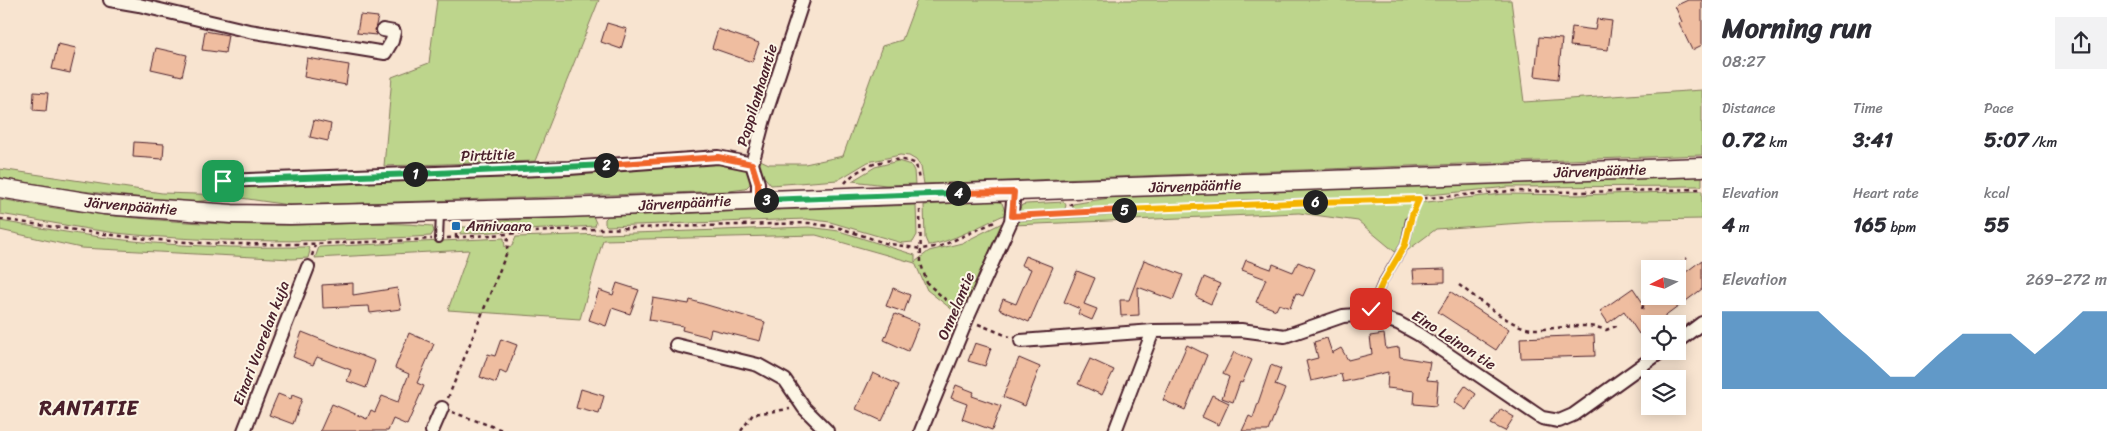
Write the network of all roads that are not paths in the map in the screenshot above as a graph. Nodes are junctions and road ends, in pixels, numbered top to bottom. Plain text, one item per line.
1 (110, 0) edge
2 (804, 0) edge
3 (140, 2) edge
4 (383, 30) dead end
5 (752, 164) junction
6 (1702, 167) edge
7 (223, 181) dead end
8 (0, 188) edge
9 (1014, 192) junction
10 (758, 200) junction
11 (440, 212) junction
12 (1410, 220) road end
13 (439, 239) road end
14 (308, 267) dead end
15 (1369, 314) junction
16 (1702, 323) edge
17 (1153, 331) junction
18 (1686, 335) edge
19 (1021, 341) dead end
20 (676, 346) dead end
21 (1649, 360) edge
22 (442, 408) road end
23 (244, 431) edge
24 (432, 431) edge
25 (827, 431) edge
26 (921, 431) edge
27 (1115, 431) edge

1 - 3 street
2 - 5 street, Pappilanhaantie
3 - 4 street
5 - 7 street, Pirttitie
5 - 10 street, Pappilanhaantie
6 - 9 main road, Järvenpääntie
8 - 11 main road, Järvenpääntie
9 - 10 main road, Järvenpääntie
9 - 26 street, Onnelantie
10 - 11 main road, Järvenpääntie
11 - 13 lane
12 - 15 lane
14 - 23 street, Einari Vuorelan kuja
15 - 17 street, Eino Leinon tie
15 - 21 street, Eino Leinon tie
16 - 18 street
17 - 19 street, Eino Leinon tie
17 - 27 street
20 - 25 street
22 - 24 street

